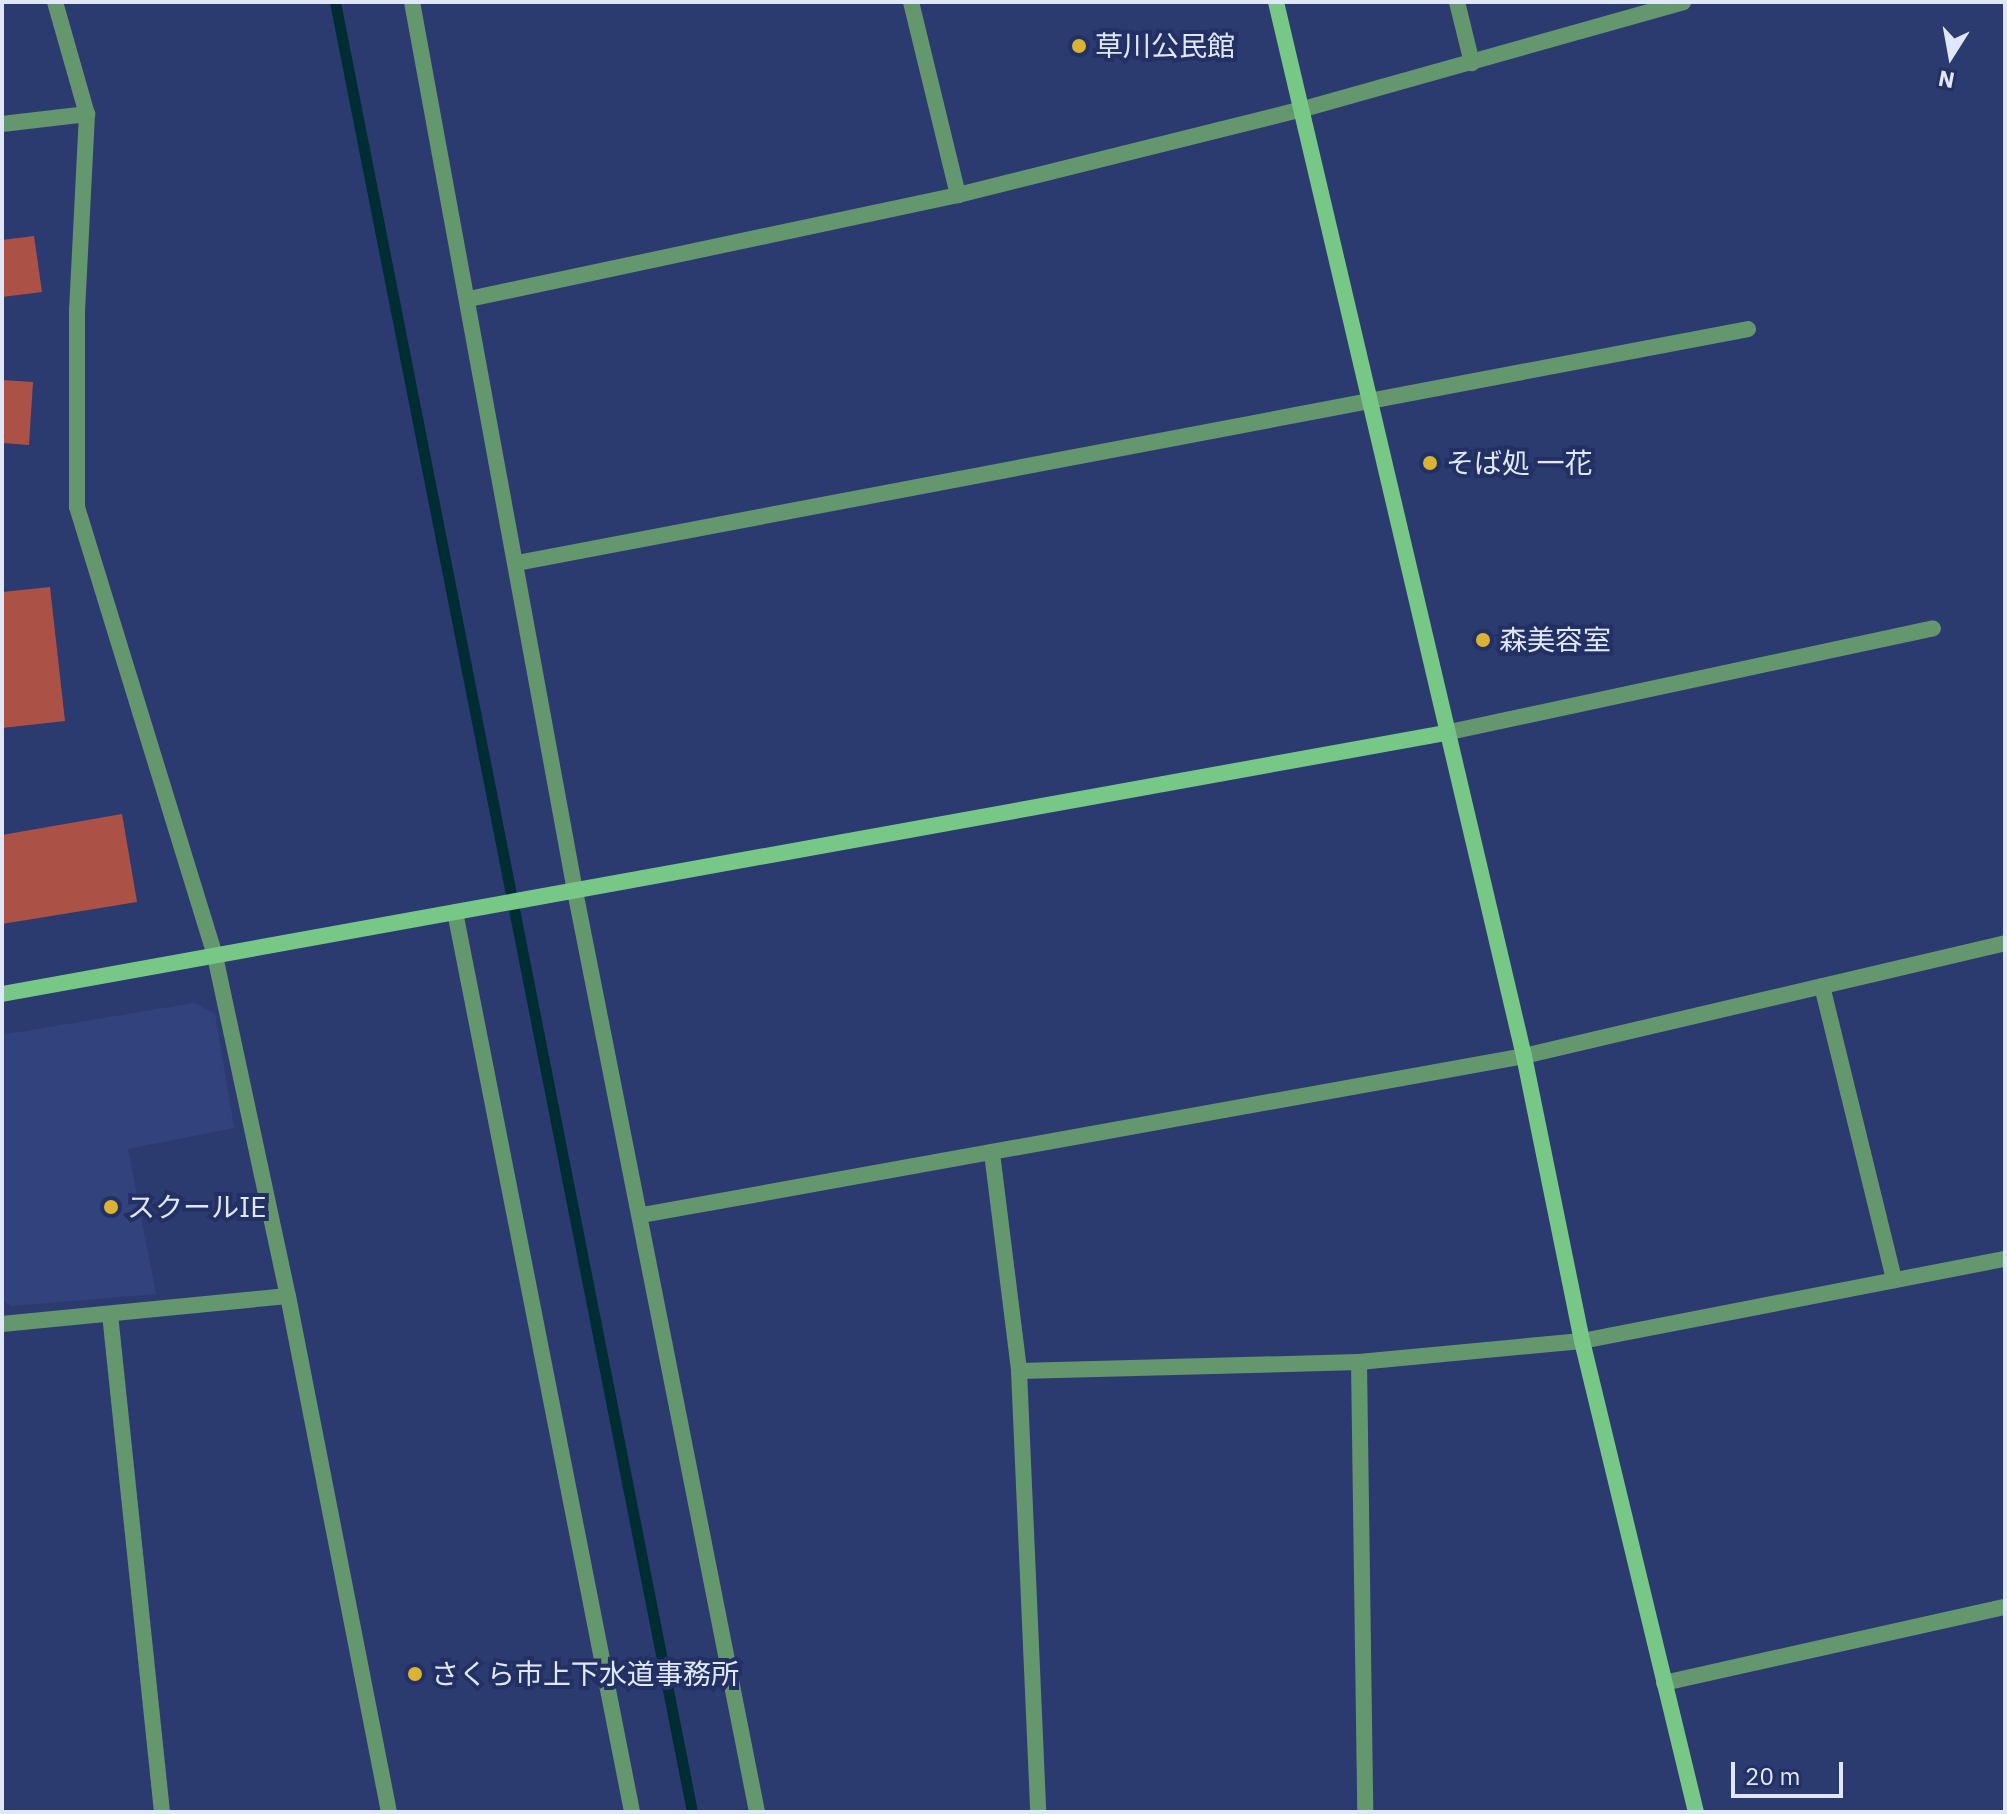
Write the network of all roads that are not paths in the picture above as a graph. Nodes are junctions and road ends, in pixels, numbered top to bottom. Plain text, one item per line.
1 (55, 2) edge
2 (412, 2) edge
3 (911, 2) edge
4 (1276, 2) edge
5 (1457, 2) edge
6 (1683, 2) edge
7 (1472, 63) junction
8 (1300, 110) junction
9 (87, 114) junction
10 (2, 124) edge
11 (958, 195) junction
12 (469, 299) junction
13 (1748, 329) dead end
14 (1370, 403) junction
15 (517, 563) junction
16 (1933, 628) dead end
17 (1445, 733) junction
18 (575, 891) junction
19 (455, 912) junction
20 (2005, 943) edge
21 (215, 956) junction
22 (1822, 986) junction
23 (2, 994) edge
24 (1524, 1056) junction
25 (992, 1153) junction
26 (642, 1215) junction
27 (2005, 1259) edge
28 (1894, 1280) junction
29 (288, 1296) junction
30 (110, 1314) junction
31 (2, 1324) edge
32 (1582, 1341) junction
33 (1359, 1362) junction
34 (1019, 1371) junction
35 (2005, 1607) edge
36 (1664, 1683) junction
37 (162, 1812) edge
38 (389, 1812) edge
39 (632, 1812) edge
40 (757, 1812) edge
41 (1038, 1812) edge
42 (1365, 1812) edge
43 (1696, 1812) edge

1 - 9 street
2 - 12 street
3 - 11 street
4 - 8 street
5 - 7 street
6 - 7 street
7 - 8 street
8 - 11 street
8 - 14 street
9 - 10 street
9 - 21 street
11 - 12 street
12 - 15 street
13 - 14 street
14 - 15 street
14 - 17 street
15 - 18 street
16 - 17 street
17 - 18 street
17 - 24 street
18 - 19 street
18 - 26 street
19 - 21 street
19 - 39 street
20 - 22 street
21 - 23 street
21 - 29 street
22 - 24 street
22 - 28 street
24 - 25 street
24 - 32 street
25 - 26 street
25 - 34 street
26 - 40 street
27 - 28 street
28 - 32 street
29 - 30 street
29 - 38 street
30 - 31 street
30 - 37 street
32 - 33 street
32 - 36 street
33 - 34 street
33 - 42 street
34 - 41 street
35 - 36 street
36 - 43 street

